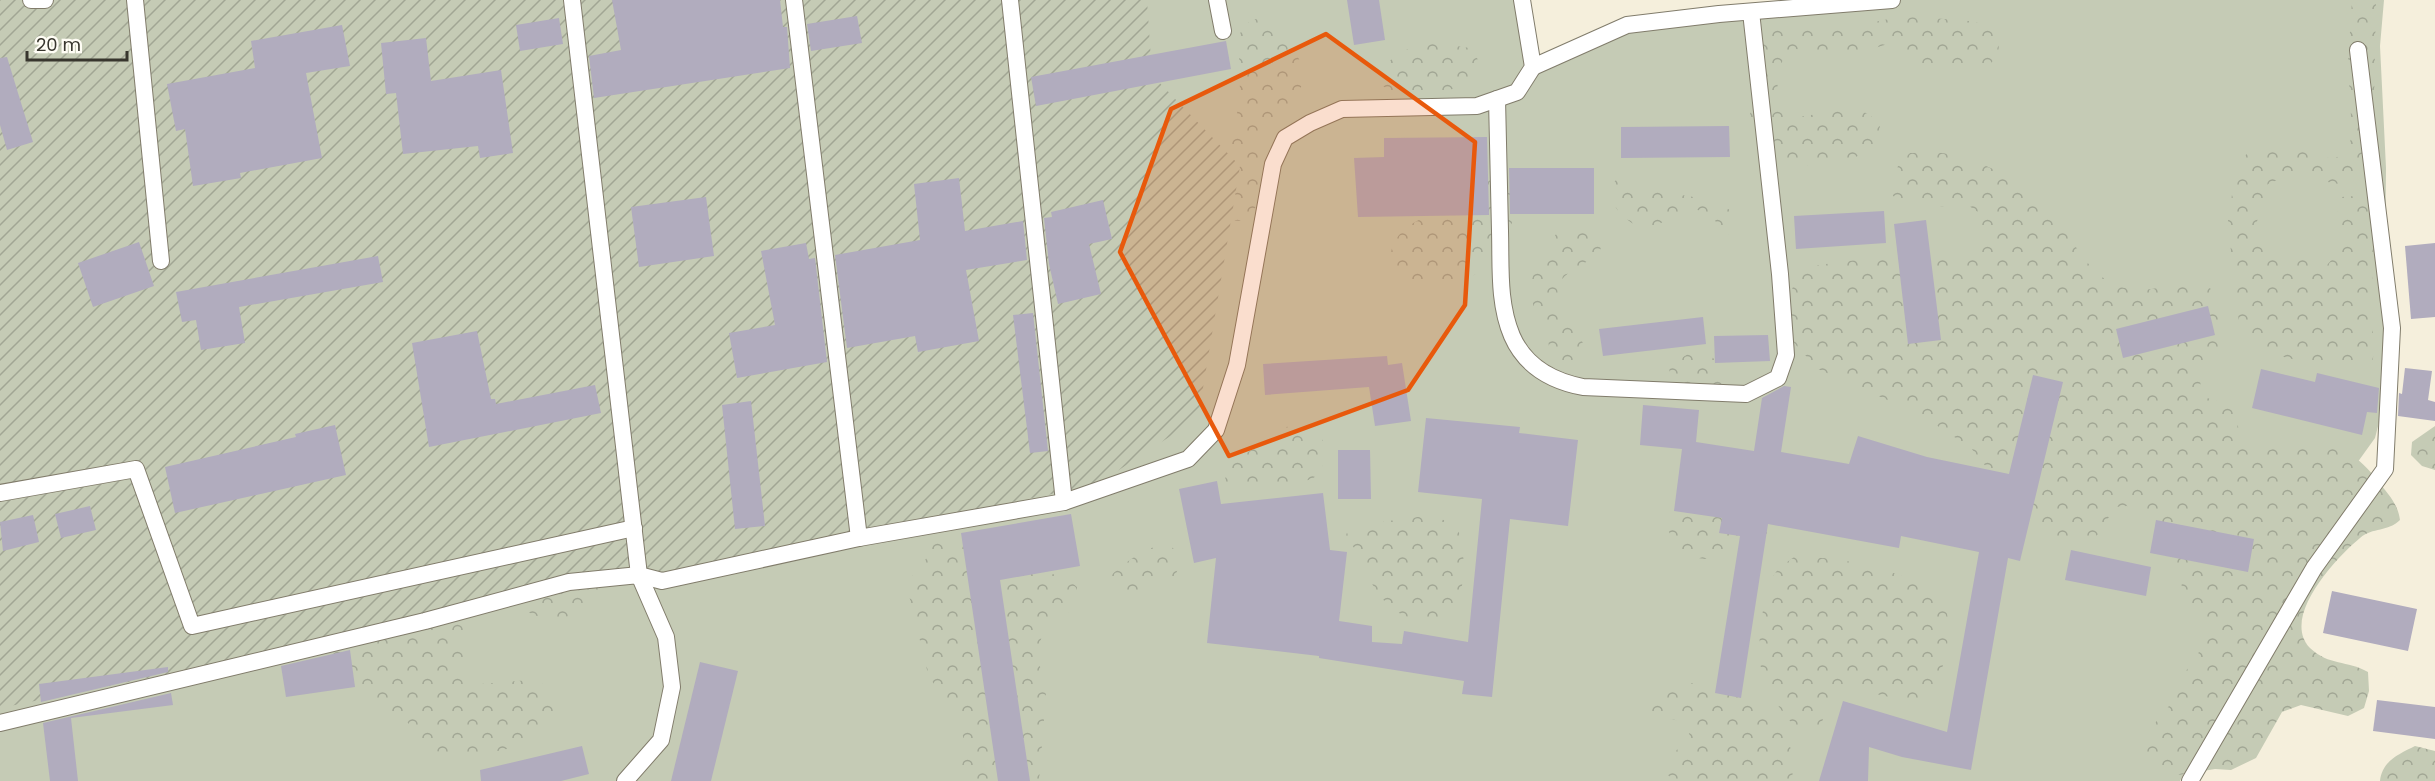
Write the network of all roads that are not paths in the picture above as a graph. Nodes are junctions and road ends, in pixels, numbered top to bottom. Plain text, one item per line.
1 (31, 0) edge
2 (45, 0) edge
3 (135, 0) edge
4 (572, 0) edge
5 (794, 0) edge
6 (1010, 0) edge
7 (1217, 0) edge
8 (1522, 0) edge
9 (1892, 0) edge
10 (1751, 12) junction
11 (1223, 30) dead end
12 (2358, 50) dead end
13 (1533, 67) junction
14 (1497, 99) junction
15 (161, 261) dead end
16 (0, 493) edge
17 (1064, 502) junction
18 (634, 528) junction
19 (859, 538) junction
20 (639, 575) junction
21 (0, 723) edge
22 (626, 781) edge
23 (2190, 781) edge

1 - 2 lane
3 - 15 lane
4 - 18 lane
5 - 19 lane
6 - 17 lane
7 - 11 lane
8 - 13 lane
9 - 10 lane
10 - 13 lane
10 - 14 lane
12 - 23 lane
13 - 14 lane
14 - 17 lane
16 - 18 lane
17 - 19 lane
18 - 20 lane
19 - 20 lane
20 - 21 lane
20 - 22 lane

